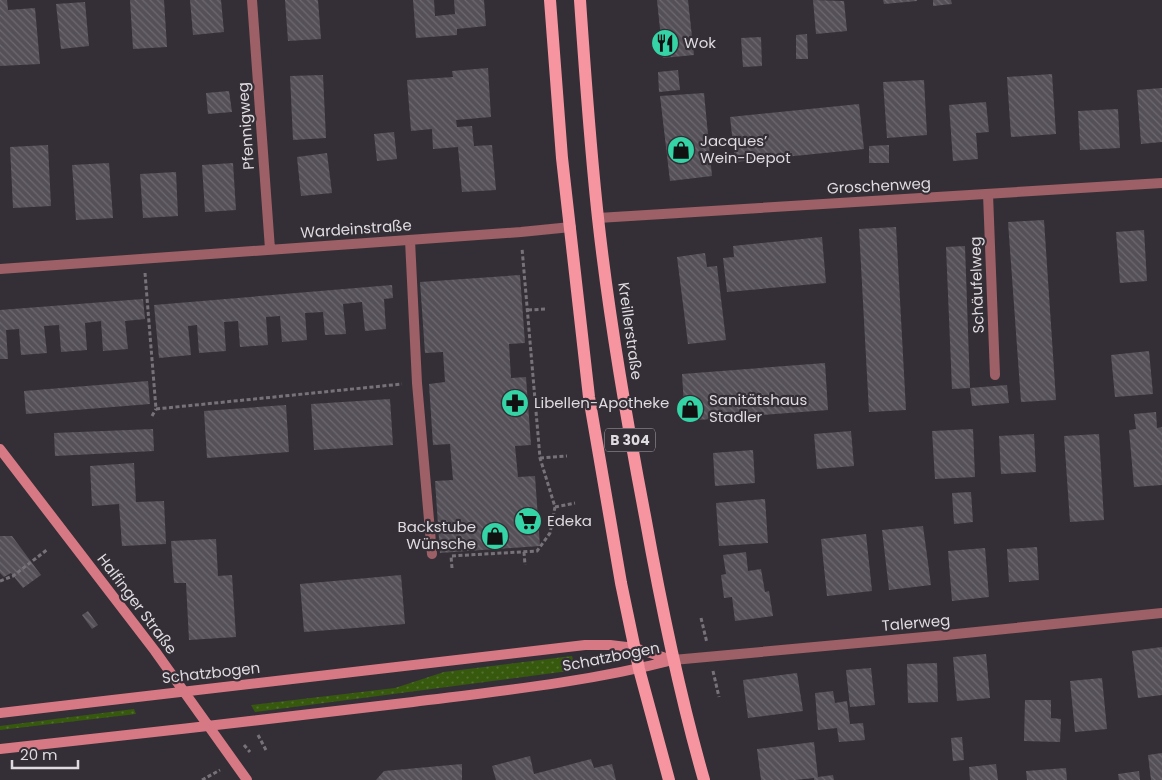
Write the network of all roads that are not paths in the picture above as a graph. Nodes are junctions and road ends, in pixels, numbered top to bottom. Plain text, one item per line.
1 (252, 0) edge
2 (550, 0) edge
3 (580, 0) edge
4 (1162, 183) edge
5 (988, 194) junction
6 (598, 218) junction
7 (570, 228) junction
8 (410, 240) junction
9 (270, 249) junction
10 (0, 269) edge
11 (995, 375) dead end
12 (0, 449) edge
13 (432, 554) dead end
14 (1162, 613) edge
15 (635, 648) junction
16 (673, 660) junction
17 (639, 669) junction
18 (183, 692) junction
19 (0, 713) edge
20 (208, 727) junction
21 (0, 749) edge
22 (247, 780) edge
23 (669, 780) edge
24 (704, 780) edge

1 - 9 street, Pfennigweg
2 - 7 main road, B 304
3 - 6 main road, Kreillerstraße / B 304
4 - 5 street, Groschenweg
5 - 6 street, Groschenweg
5 - 11 street, Schäufelweg
6 - 16 main road, Kreillerstraße / B 304
7 - 8 street, Wardeinstraße
7 - 15 main road, B 304
8 - 9 street, Wardeinstraße
8 - 13 street
9 - 10 street, Wardeinstraße
12 - 18 main road, Halfinger Straße
14 - 16 street, Talerweg
15 - 16 main road, Schatzbogen
15 - 17 main road, B 304
15 - 18 main road, Schatzbogen
16 - 17 main road, Schatzbogen
16 - 24 main road, Kreillerstraße / B 304
17 - 20 main road, Schatzbogen
17 - 23 main road, B 304
18 - 19 main road, Schatzbogen
18 - 20 main road, Halfinger Straße
20 - 21 main road, Schatzbogen
20 - 22 main road, Halfinger Straße

